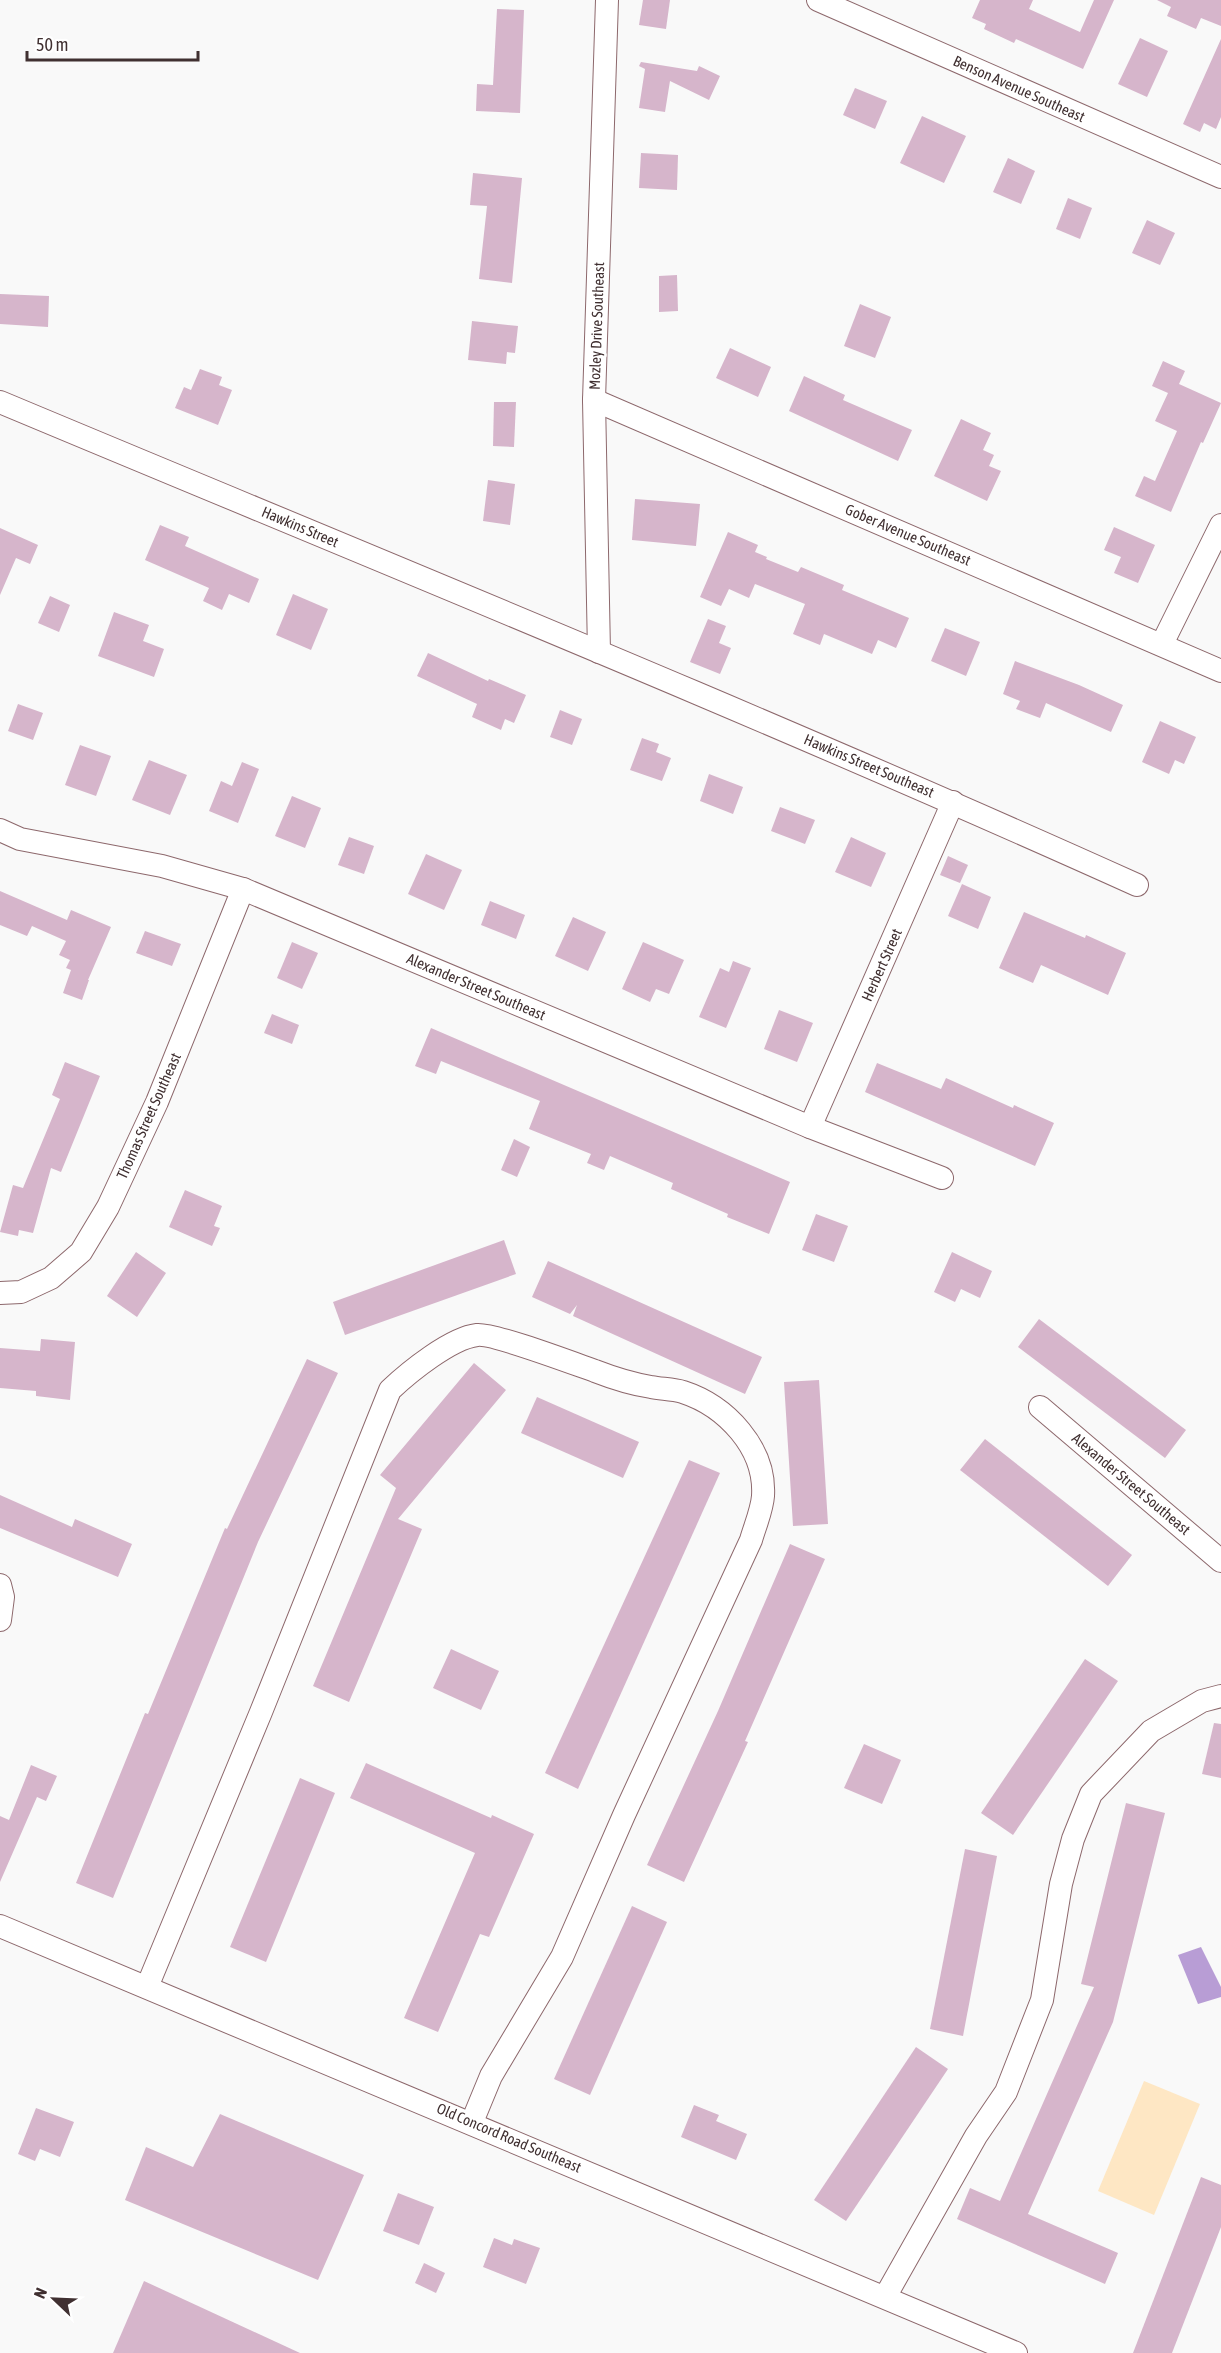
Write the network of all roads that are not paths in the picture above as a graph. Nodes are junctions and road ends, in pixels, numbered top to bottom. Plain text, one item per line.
1 (607, 0) edge
2 (818, 0) edge
3 (1221, 177) edge
4 (594, 400) junction
5 (0, 402) edge
6 (1221, 525) edge
7 (1162, 644) junction
8 (599, 652) junction
9 (1221, 671) edge
10 (954, 802) junction
11 (0, 830) edge
12 (1137, 885) dead end
13 (243, 889) junction
14 (810, 1127) junction
15 (942, 1178) dead end
16 (0, 1293) edge
17 (1040, 1407) dead end
18 (1221, 1561) edge
19 (0, 1585) edge
20 (0, 1620) edge
21 (1221, 1696) edge
22 (0, 1926) edge
23 (147, 1987) junction
24 (472, 2122) junction
25 (885, 2297) junction
26 (1016, 2353) edge

1 - 4 street, Mozley Drive Southeast
2 - 3 street, Benson Avenue Southeast
4 - 7 street, Gober Avenue Southeast
4 - 8 street, Mozley Drive Southeast
5 - 8 street, Hawkins Street
6 - 7 street
7 - 9 street, Gober Avenue Southeast
8 - 10 street, Hawkins Street Southeast
10 - 12 street, Hawkins Street Southeast
10 - 14 street, Herbert Street
11 - 13 street, Alexander Street Southeast
13 - 14 street, Alexander Street Southeast
13 - 16 street, Thomas Street Southeast
14 - 15 street, Alexander Street Southeast
17 - 18 street, Alexander Street Southeast
19 - 20 street
21 - 25 street
22 - 23 street, Old Concord Road Southeast
23 - 24 street, Old Concord Road Southeast
23 - 24 street
24 - 25 street, Old Concord Road Southeast
25 - 26 street, Old Concord Road Southeast

